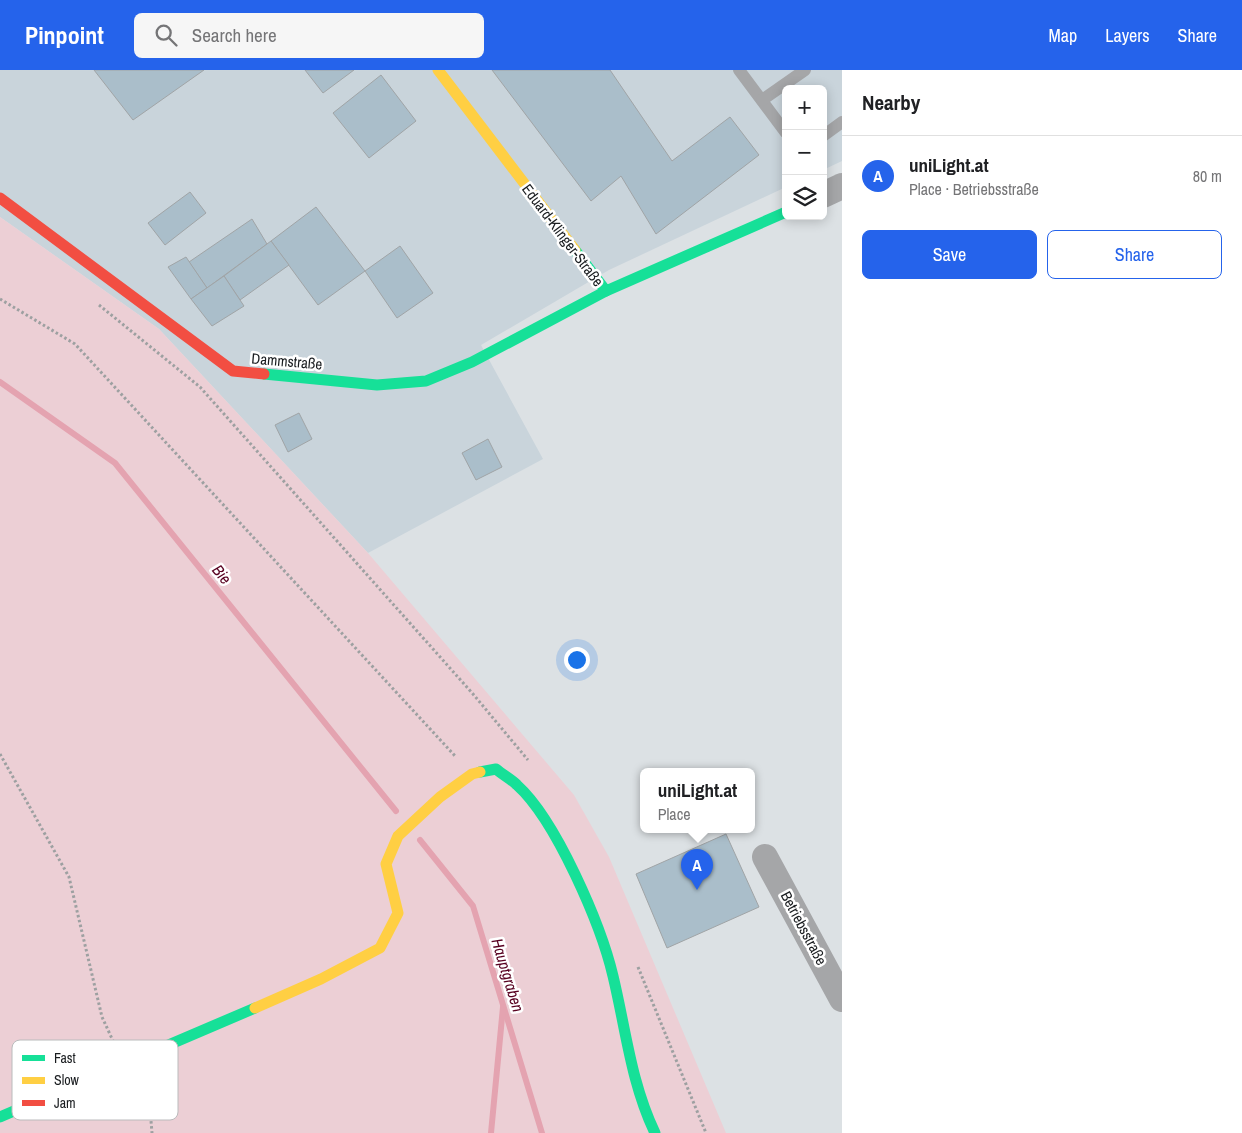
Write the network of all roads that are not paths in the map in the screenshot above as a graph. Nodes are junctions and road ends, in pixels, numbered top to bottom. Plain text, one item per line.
1 (438, 70) edge
2 (739, 70) edge
3 (805, 70) edge
4 (762, 100) junction
5 (842, 122) edge
6 (784, 130) edge
7 (827, 133) edge
8 (0, 198) edge
9 (782, 214) edge
10 (606, 291) junction
11 (765, 856) dead end
12 (842, 999) edge
13 (178, 1041) edge
14 (12, 1112) edge
15 (0, 1117) edge
16 (655, 1133) edge

1 - 10 street, Eduard-Klinger-Straße
2 - 4 lane
3 - 4 lane
4 - 6 lane
5 - 7 lane
8 - 10 street, Dammstraße
9 - 10 street, Eduard-Klinger-Straße
11 - 12 street, Betriebsstraße
13 - 16 street
14 - 15 street

